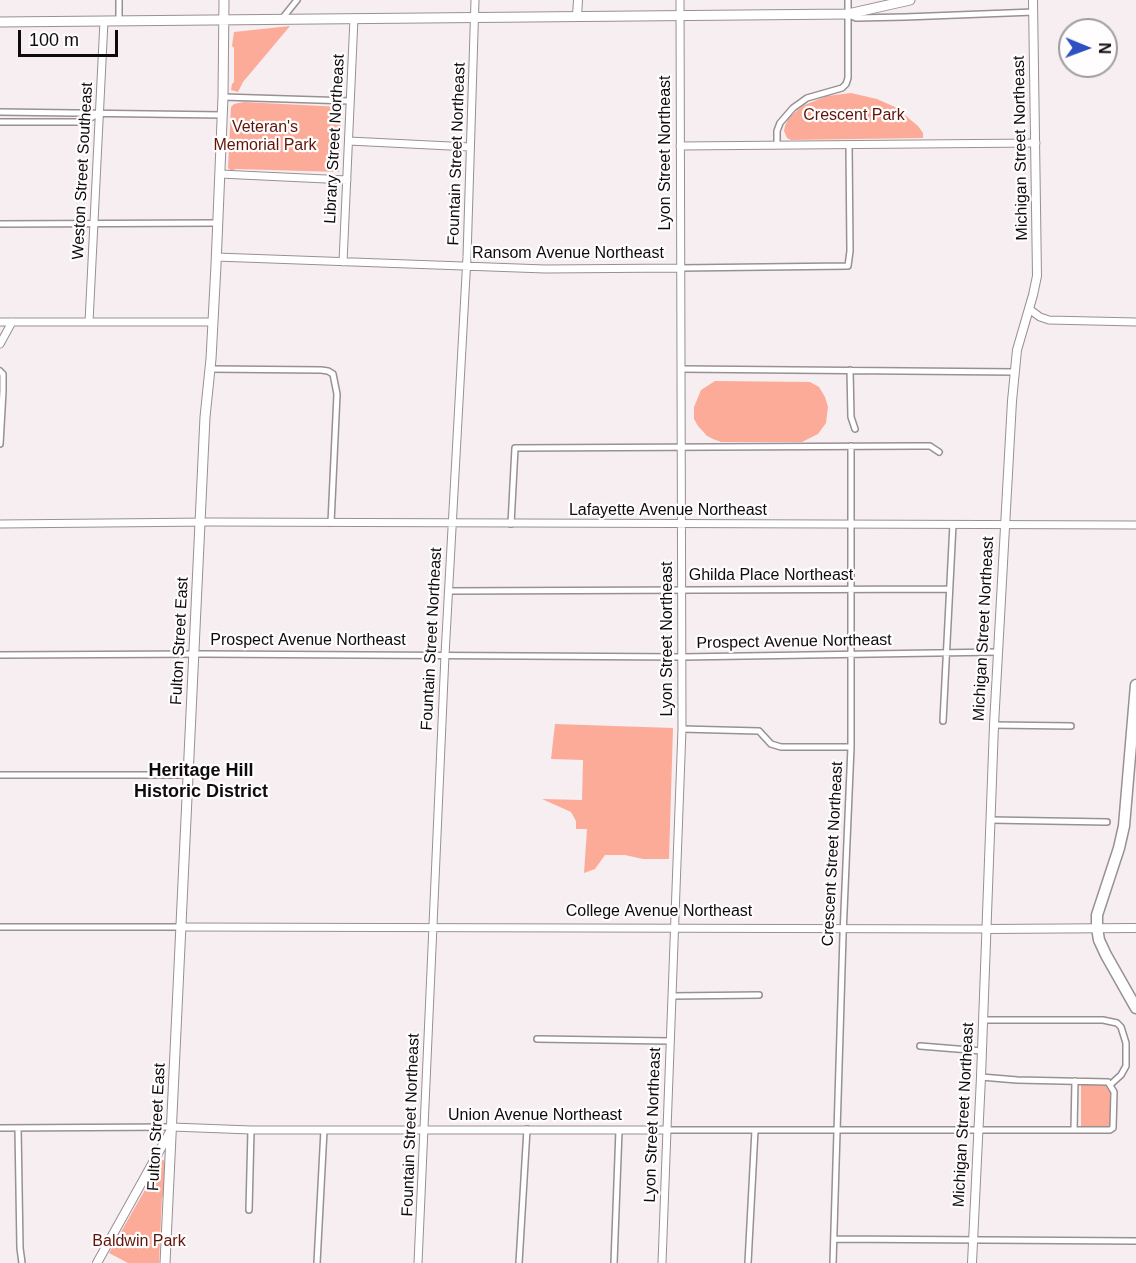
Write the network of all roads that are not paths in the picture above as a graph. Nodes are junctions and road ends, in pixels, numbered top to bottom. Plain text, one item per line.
1 (119, 0) edge
2 (224, 0) edge
3 (297, 0) edge
4 (475, 0) edge
5 (578, 0) edge
6 (680, 0) edge
7 (848, 0) edge
8 (910, 0) edge
9 (1034, 0) edge
10 (1034, 12) junction
11 (848, 14) junction
12 (680, 15) junction
13 (577, 16) junction
14 (476, 17) junction
15 (354, 18) junction
16 (119, 20) junction
17 (281, 20) junction
18 (104, 21) junction
19 (224, 21) junction
20 (0, 22) edge
21 (223, 97) junction
22 (350, 101) junction
23 (0, 112) edge
24 (100, 114) junction
25 (222, 115) junction
26 (0, 122) edge
27 (349, 141) junction
28 (1036, 143) junction
29 (777, 145) junction
30 (849, 145) junction
31 (680, 146) junction
32 (470, 147) junction
33 (220, 174) junction
34 (347, 180) junction
35 (218, 223) junction
36 (0, 224) edge
37 (94, 224) junction
38 (216, 257) junction
39 (343, 262) junction
40 (466, 267) junction
41 (680, 268) junction
42 (1029, 309) junction
43 (0, 322) edge
44 (12, 322) junction
45 (89, 322) junction
46 (213, 322) junction
47 (1136, 322) edge
48 (0, 344) edge
49 (210, 369) junction
50 (681, 369) junction
51 (850, 370) junction
52 (0, 371) edge
53 (1015, 372) junction
54 (855, 429) dead end
55 (0, 444) edge
56 (851, 446) junction
57 (681, 447) junction
58 (939, 452) dead end
59 (200, 522) junction
60 (331, 523) junction
61 (0, 524) edge
62 (451, 524) junction
63 (511, 524) junction
64 (682, 524) junction
65 (850, 524) junction
66 (953, 524) junction
67 (1005, 524) junction
68 (1136, 525) edge
69 (681, 589) junction
70 (950, 589) junction
71 (851, 590) junction
72 (448, 591) junction
73 (998, 652) junction
74 (194, 654) junction
75 (946, 654) junction
76 (0, 655) edge
77 (445, 655) junction
78 (852, 656) junction
79 (682, 657) junction
80 (1136, 685) edge
81 (943, 721) dead end
82 (994, 725) junction
83 (1071, 726) dead end
84 (682, 729) junction
85 (851, 747) junction
86 (0, 775) edge
87 (189, 775) junction
88 (990, 820) junction
89 (1107, 822) dead end
90 (0, 927) edge
91 (181, 927) junction
92 (433, 927) junction
93 (675, 927) junction
94 (843, 927) junction
95 (1097, 928) junction
96 (1136, 928) edge
97 (987, 929) junction
98 (759, 995) dead end
99 (672, 996) junction
100 (1136, 1008) edge
101 (983, 1020) junction
102 (537, 1039) dead end
103 (670, 1041) junction
104 (920, 1046) dead end
105 (982, 1051) junction
106 (981, 1077) junction
107 (1075, 1081) junction
108 (1111, 1084) junction
109 (172, 1127) junction
110 (0, 1128) edge
111 (18, 1128) junction
112 (527, 1129) junction
113 (978, 1129) junction
114 (251, 1130) junction
115 (324, 1130) junction
116 (424, 1130) junction
117 (619, 1130) junction
118 (667, 1130) junction
119 (755, 1130) junction
120 (837, 1130) junction
121 (1074, 1130) junction
122 (249, 1210) dead end
123 (834, 1239) junction
124 (973, 1239) junction
125 (1136, 1241) edge
126 (22, 1263) edge
127 (97, 1263) edge
128 (165, 1263) edge
129 (317, 1263) edge
130 (418, 1263) edge
131 (519, 1263) edge
132 (614, 1263) edge
133 (662, 1263) edge
134 (748, 1263) edge
135 (833, 1263) edge
136 (972, 1263) edge

1 - 16 street
2 - 19 main road, Fulton Street East
3 - 17 street
4 - 14 street, Fountain Street Northeast
5 - 13 main road
6 - 12 street, Lyon Street Northeast
7 - 11 street
8 - 11 main road
9 - 10 main road, Michigan Street Northeast
10 - 11 street
10 - 28 main road, Michigan Street Northeast
11 - 12 main road
11 - 29 street
12 - 13 main road
12 - 31 street, Lyon Street Northeast
13 - 14 main road
14 - 15 main road
14 - 32 street, Fountain Street Northeast
15 - 17 main road
15 - 22 street, Library Street Northeast
16 - 18 main road
16 - 19 main road
17 - 19 main road
18 - 20 main road
18 - 24 street, Weston Street Southeast
19 - 21 main road, Fulton Street East
21 - 22 street
21 - 25 main road, Fulton Street East
22 - 27 street, Library Street Northeast
23 - 24 street
24 - 25 street
24 - 26 street
24 - 37 street, Weston Street Southeast
25 - 33 main road, Fulton Street East
27 - 32 street
27 - 34 street, Library Street Northeast
28 - 30 street
28 - 42 main road, Michigan Street Northeast
29 - 30 street
29 - 31 street
30 - 41 street, Ransom Avenue Northeast
31 - 41 street, Lyon Street Northeast
32 - 40 street, Fountain Street Northeast
33 - 34 street
33 - 35 main road, Fulton Street East
34 - 39 street, Library Street Northeast
35 - 37 street
35 - 38 main road, Fulton Street East
36 - 37 street
37 - 45 street, Weston Street Southeast
38 - 39 street, Ransom Avenue Northeast
38 - 46 main road, Fulton Street East
39 - 40 street, Ransom Avenue Northeast
40 - 41 street, Ransom Avenue Northeast
40 - 62 street, Fountain Street Northeast
41 - 50 street, Lyon Street Northeast
42 - 47 street
42 - 53 main road, Michigan Street Northeast
43 - 44 street
44 - 45 street
44 - 48 street
45 - 46 street
46 - 49 main road, Fulton Street East
49 - 59 main road, Fulton Street East
49 - 60 street
50 - 51 street
50 - 57 street, Lyon Street Northeast
51 - 53 street
51 - 54 street
52 - 55 street
53 - 67 main road, Michigan Street Northeast
56 - 57 street
56 - 58 street
56 - 65 street, Crescent Street Northeast
57 - 63 street
57 - 64 street, Lyon Street Northeast
59 - 60 street, Lafayette Avenue Northeast
59 - 61 street, Lafayette Avenue Northeast
59 - 74 main road, Fulton Street East
60 - 62 street, Lafayette Avenue Northeast
62 - 63 street, Lafayette Avenue Northeast
62 - 72 street, Fountain Street Northeast
63 - 64 street, Lafayette Avenue Northeast
64 - 65 street, Lafayette Avenue Northeast
64 - 69 street, Lyon Street Northeast
65 - 66 street, Lafayette Avenue Northeast
65 - 71 street, Crescent Street Northeast
66 - 67 street, Lafayette Avenue Northeast
66 - 70 street
67 - 68 street, Lafayette Avenue Northeast
67 - 73 main road, Michigan Street Northeast
69 - 71 street, Ghilda Place Northeast
69 - 72 street, Ghilda Place Northeast
69 - 79 street, Lyon Street Northeast
70 - 71 street, Ghilda Place Northeast
70 - 75 street
71 - 78 street, Crescent Street Northeast
72 - 77 street, Fountain Street Northeast
73 - 75 street, Prospect Avenue Northeast
73 - 82 main road, Michigan Street Northeast
74 - 76 street, Prospect Avenue Northeast
74 - 77 street, Prospect Avenue Northeast
74 - 87 main road, Fulton Street East
75 - 78 street, Prospect Avenue Northeast
75 - 81 street
77 - 79 street, Prospect Avenue Northeast
77 - 92 street, Fountain Street Northeast
78 - 79 street, Prospect Avenue Northeast
78 - 85 street, Crescent Street Northeast
79 - 84 street, Lyon Street Northeast
80 - 95 highway
82 - 83 street
82 - 88 main road, Michigan Street Northeast
84 - 85 street
84 - 93 street, Lyon Street Northeast
85 - 94 street, Crescent Street Northeast
86 - 87 street
87 - 91 main road, Fulton Street East
88 - 89 street
88 - 97 main road, Michigan Street Northeast
90 - 91 street
91 - 92 street, College Avenue Northeast
91 - 109 main road, Fulton Street East
92 - 93 street, College Avenue Northeast
92 - 116 street, Fountain Street Northeast
93 - 94 street, College Avenue Northeast
93 - 99 street, Lyon Street Northeast
94 - 97 street, College Avenue Northeast
94 - 120 street, Crescent Street Northeast
95 - 96 main road, College Avenue Northeast
95 - 97 main road, College Avenue Northeast
95 - 100 highway
97 - 101 main road, Michigan Street Northeast
98 - 99 street
99 - 103 street, Lyon Street Northeast
101 - 105 main road, Michigan Street Northeast
101 - 108 street
102 - 103 street
103 - 118 street, Lyon Street Northeast
104 - 105 street
105 - 106 main road, Michigan Street Northeast
106 - 107 street
106 - 113 main road, Michigan Street Northeast
107 - 108 street
107 - 121 street
108 - 121 street, Union Avenue Northeast
109 - 111 street
109 - 114 street, Union Avenue Northeast
109 - 127 main road
109 - 128 main road, Fulton Street East
110 - 111 street
111 - 126 street
112 - 116 street, Union Avenue Northeast
112 - 117 street, Union Avenue Northeast
112 - 131 street
113 - 120 street, Union Avenue Northeast
113 - 121 street, Union Avenue Northeast
113 - 124 main road, Michigan Street Northeast
114 - 115 street, Union Avenue Northeast
114 - 122 street
115 - 116 street, Union Avenue Northeast
115 - 129 street
116 - 130 street, Fountain Street Northeast
117 - 118 street, Union Avenue Northeast
117 - 132 street
118 - 119 street, Union Avenue Northeast
118 - 133 street, Lyon Street Northeast
119 - 120 street, Union Avenue Northeast
119 - 134 street
120 - 123 street, Crescent Street Northeast
123 - 124 street
123 - 135 street, Crescent Street Northeast
124 - 125 street
124 - 136 main road, Michigan Street Northeast

